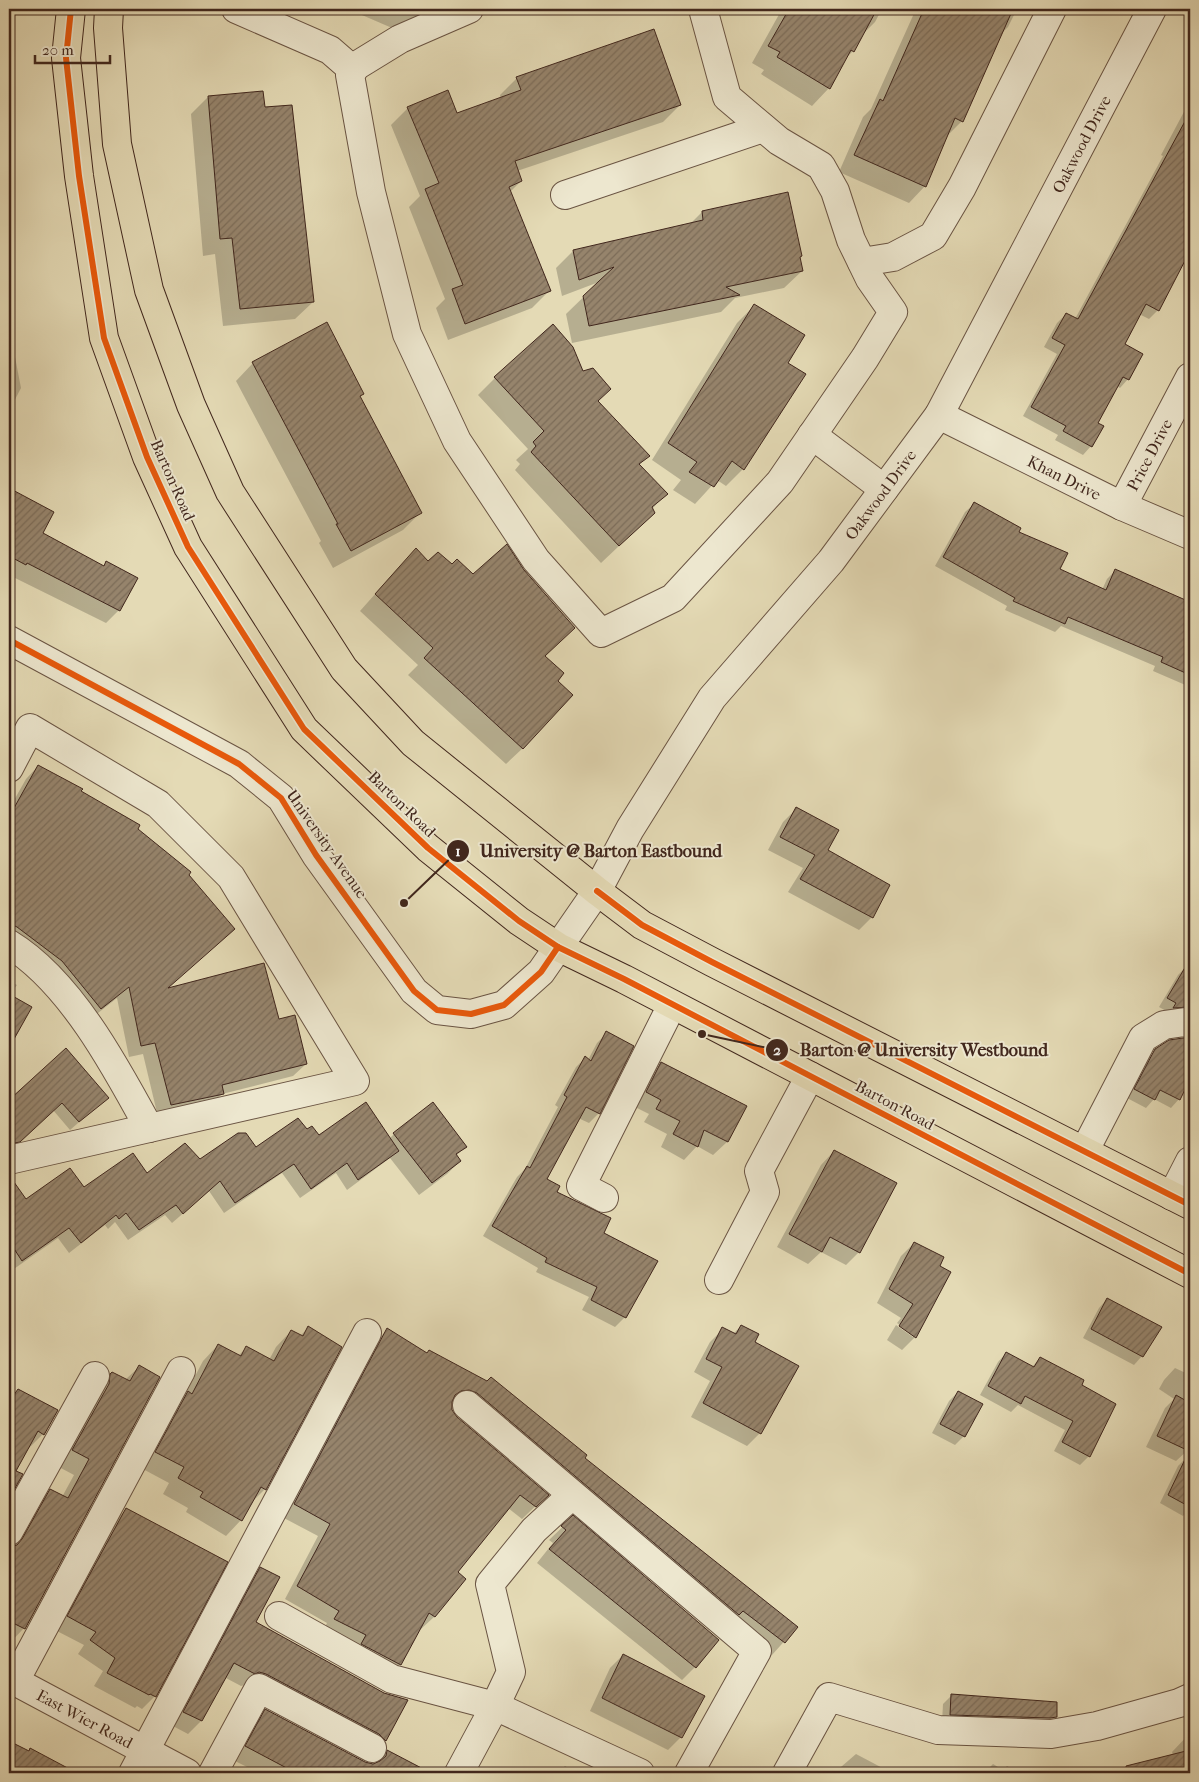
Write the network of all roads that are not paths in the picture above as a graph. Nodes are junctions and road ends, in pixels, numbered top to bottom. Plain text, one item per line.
1 (71, 9) edge
2 (109, 9) edge
3 (236, 9) edge
4 (469, 9) edge
5 (703, 9) edge
6 (1052, 9) edge
7 (1152, 9) edge
8 (354, 70) junction
9 (764, 128) junction
10 (565, 195) dead end
11 (862, 262) junction
12 (1190, 377) edge
13 (940, 415) junction
14 (812, 435) junction
15 (884, 489) junction
16 (1122, 506) junction
17 (1190, 535) edge
18 (9, 640) edge
19 (9, 768) edge
20 (597, 892) junction
21 (9, 944) edge
22 (558, 947) junction
23 (672, 1005) junction
24 (1190, 1024) edge
25 (810, 1076) junction
26 (149, 1128) junction
27 (1085, 1150) junction
28 (9, 1160) edge
29 (1190, 1161) edge
30 (604, 1198) dead end
31 (1181, 1200) edge
32 (1190, 1274) edge
33 (719, 1280) dead end
34 (368, 1333) dead end
35 (182, 1371) dead end
36 (95, 1376) dead end
37 (467, 1405) dead end
38 (572, 1495) junction
39 (9, 1530) edge
40 (279, 1616) dead end
41 (12, 1680) edge
42 (1190, 1698) edge
43 (495, 1706) junction
44 (372, 1748) dead end
45 (139, 1762) edge
46 (187, 1773) edge
47 (213, 1773) edge
48 (459, 1773) edge
49 (640, 1773) edge
50 (689, 1773) edge
51 (787, 1773) edge

1 - 22 main road, Barton Road
2 - 20 main road
3 - 8 street
4 - 8 street
5 - 9 street
6 - 11 street
7 - 13 street, Oakwood Drive
8 - 14 street
9 - 10 street
9 - 11 street
11 - 14 street
12 - 16 street, Price Drive
13 - 15 street, Oakwood Drive
13 - 16 street, Khan Drive
14 - 15 street
15 - 20 street, Oakwood Drive
16 - 17 street, Khan Drive
18 - 22 street, University Avenue
19 - 26 street
20 - 22 street, Oakwood Drive
20 - 27 main road
21 - 26 street
22 - 23 main road, Barton Road
23 - 25 main road, Barton Road
23 - 30 street
24 - 27 street
25 - 32 main road, Barton Road
25 - 33 street
26 - 28 street
27 - 31 main road
29 - 31 street
34 - 45 street
35 - 41 street
36 - 39 street
37 - 38 street
38 - 43 street
38 - 50 street
40 - 43 street
41 - 45 street, East Wier Road
42 - 51 street
43 - 48 street
43 - 49 street
44 - 47 street
45 - 46 street, East Wier Road

